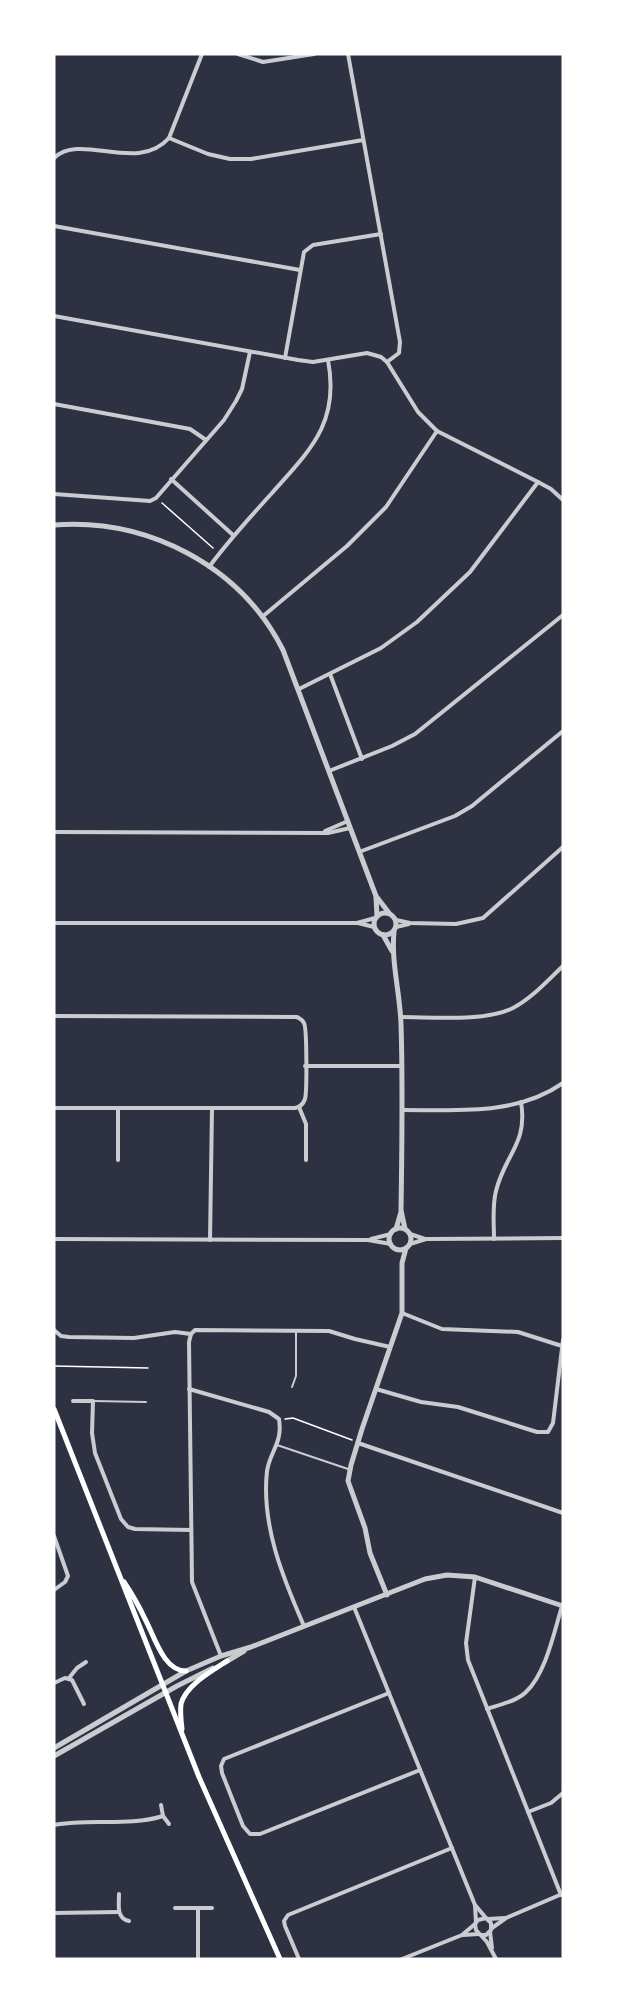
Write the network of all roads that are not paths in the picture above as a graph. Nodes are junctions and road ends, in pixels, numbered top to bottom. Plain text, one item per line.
1 (202, 54) edge
2 (238, 54) edge
3 (314, 54) edge
4 (348, 54) edge
5 (170, 138) junction
6 (363, 140) junction
7 (54, 158) edge
8 (54, 226) edge
9 (381, 234) junction
10 (300, 270) junction
11 (54, 316) edge
12 (250, 352) junction
13 (285, 358) junction
14 (328, 360) junction
15 (387, 363) junction
16 (54, 404) edge
17 (437, 431) junction
18 (206, 440) junction
19 (171, 479) junction
20 (538, 482) junction
21 (54, 494) edge
22 (563, 500) edge
23 (54, 525) edge
24 (233, 535) junction
25 (209, 567) junction
26 (563, 615) edge
27 (262, 617) junction
28 (330, 674) junction
29 (298, 689) junction
30 (563, 731) edge
31 (362, 759) junction
32 (329, 771) junction
33 (349, 825) junction
34 (54, 832) edge
35 (563, 848) edge
36 (359, 852) junction
37 (376, 896) junction
38 (389, 913) junction
39 (376, 917) junction
40 (396, 920) junction
41 (54, 923) edge
42 (357, 923) junction
43 (410, 924) junction
44 (374, 927) junction
45 (395, 929) junction
46 (383, 935) junction
47 (393, 953) junction
48 (563, 966) edge
49 (54, 1016) edge
50 (401, 1017) junction
51 (305, 1066) junction
52 (402, 1066) junction
53 (563, 1083) edge
54 (521, 1102) junction
55 (299, 1107) junction
56 (54, 1108) edge
57 (212, 1108) junction
58 (118, 1109) junction
59 (402, 1110) junction
60 (118, 1160) dead end
61 (306, 1160) dead end
62 (401, 1210) junction
63 (393, 1232) junction
64 (408, 1232) junction
65 (563, 1238) edge
66 (54, 1239) edge
67 (426, 1239) junction
68 (494, 1239) junction
69 (210, 1240) junction
70 (368, 1240) junction
71 (393, 1246) junction
72 (408, 1246) junction
73 (402, 1263) junction
74 (402, 1313) junction
75 (54, 1330) edge
76 (296, 1331) junction
77 (191, 1334) junction
78 (563, 1343) edge
79 (390, 1347) junction
80 (292, 1387) dead end
81 (189, 1389) junction
82 (376, 1389) junction
83 (73, 1401) dead end
84 (93, 1401) junction
85 (146, 1402) dead end
86 (54, 1409) edge
87 (357, 1443) junction
88 (277, 1445) junction
89 (350, 1469) junction
90 (563, 1513) edge
91 (191, 1530) junction
92 (54, 1536) edge
93 (117, 1570) junction
94 (475, 1577) junction
95 (54, 1590) edge
96 (387, 1595) junction
97 (563, 1606) edge
98 (354, 1607) junction
99 (304, 1627) junction
100 (250, 1647) junction
101 (221, 1656) junction
102 (227, 1661) junction
103 (86, 1662) dead end
104 (186, 1671) junction
105 (69, 1678) junction
106 (54, 1683) edge
107 (162, 1684) junction
108 (165, 1693) junction
109 (389, 1693) junction
110 (84, 1704) dead end
111 (487, 1709) junction
112 (76, 1734) junction
113 (183, 1737) junction
114 (81, 1741) junction
115 (54, 1748) edge
116 (54, 1756) edge
117 (420, 1770) junction
118 (563, 1793) edge
119 (161, 1805) dead end
120 (528, 1812) junction
121 (163, 1816) junction
122 (169, 1824) dead end
123 (54, 1825) edge
124 (452, 1848) junction
125 (119, 1894) dead end
126 (562, 1894) edge
127 (475, 1905) junction
128 (175, 1908) dead end
129 (198, 1908) junction
130 (212, 1908) dead end
131 (54, 1912) edge
132 (119, 1912) junction
133 (506, 1918) junction
134 (487, 1919) junction
135 (129, 1921) dead end
136 (476, 1923) junction
137 (491, 1930) junction
138 (480, 1934) junction
139 (462, 1935) junction
140 (492, 1949) junction
141 (198, 1959) edge
142 (280, 1959) edge
143 (299, 1959) edge
144 (402, 1959) edge
145 (496, 1959) edge

1 - 5 street
2 - 3 street
4 - 6 street
5 - 6 street
5 - 7 street
6 - 9 street
8 - 10 street
9 - 10 street
9 - 15 street
10 - 13 street
11 - 12 street
12 - 13 street
12 - 18 street
13 - 14 street
14 - 15 street
14 - 24 street
15 - 17 street
16 - 18 street
17 - 20 street
17 - 27 street
18 - 19 street
19 - 21 street
19 - 24 street
20 - 22 street
20 - 28 street
23 - 25 street
24 - 25 street
25 - 27 street
26 - 31 street
27 - 29 street
28 - 29 street
28 - 31 street
29 - 32 street
30 - 36 street
31 - 32 street
32 - 33 street
33 - 34 street
33 - 36 street
35 - 43 street
36 - 37 street
37 - 38 street
37 - 39 street
38 - 39 street
38 - 40 street
39 - 42 street
39 - 44 street
40 - 43 street
40 - 45 street
41 - 42 street
42 - 44 street
43 - 45 street
44 - 46 street
45 - 46 street
45 - 47 street
46 - 47 street
47 - 50 street
48 - 50 street
49 - 51 street
50 - 52 street
51 - 52 street
51 - 55 street
52 - 59 street
53 - 54 street
54 - 59 street
54 - 68 street
55 - 57 street
55 - 61 street
56 - 58 street
57 - 58 street
57 - 69 street
58 - 60 street
59 - 62 street
62 - 63 street
62 - 64 street
63 - 64 street
63 - 70 street
63 - 71 street
64 - 67 street
64 - 72 street
65 - 68 street
66 - 69 street
67 - 68 street
67 - 72 street
69 - 70 street
70 - 71 street
71 - 72 street
71 - 73 street
72 - 73 street
73 - 74 street
74 - 78 street
74 - 79 street
75 - 77 street
76 - 77 street
76 - 79 street
76 - 80 lane
77 - 81 street
78 - 82 street
79 - 82 street
81 - 88 street
81 - 91 street
82 - 87 street
83 - 84 street
84 - 85 lane
84 - 91 street
86 - 93 main road
87 - 89 street
87 - 90 street
88 - 89 lane
88 - 99 street
89 - 96 street
91 - 101 street
92 - 95 street
93 - 104 main road
93 - 107 main road
94 - 96 street
94 - 97 street
94 - 111 street
96 - 98 street
97 - 111 street
98 - 99 street
98 - 109 street
99 - 100 street
100 - 101 street
100 - 102 street
101 - 104 street
102 - 108 street
102 - 113 main road
103 - 105 street
104 - 107 street
105 - 106 street
105 - 110 street
107 - 108 main road
107 - 112 street
108 - 113 main road
108 - 114 street
109 - 117 street
109 - 117 street
111 - 120 street
112 - 114 street
112 - 115 street
113 - 142 main road
114 - 116 street
117 - 124 street
118 - 120 street
119 - 121 street
120 - 126 street
121 - 122 street
121 - 123 street
124 - 127 street
124 - 143 street
125 - 132 street
126 - 133 street
127 - 134 street
127 - 136 street
128 - 129 street
129 - 130 street
129 - 141 street
131 - 132 street
132 - 135 street
133 - 134 street
133 - 137 street
134 - 136 street
134 - 137 street
136 - 138 street
136 - 139 street
137 - 138 street
137 - 140 street
138 - 139 street
138 - 140 street
139 - 144 street
140 - 145 street

